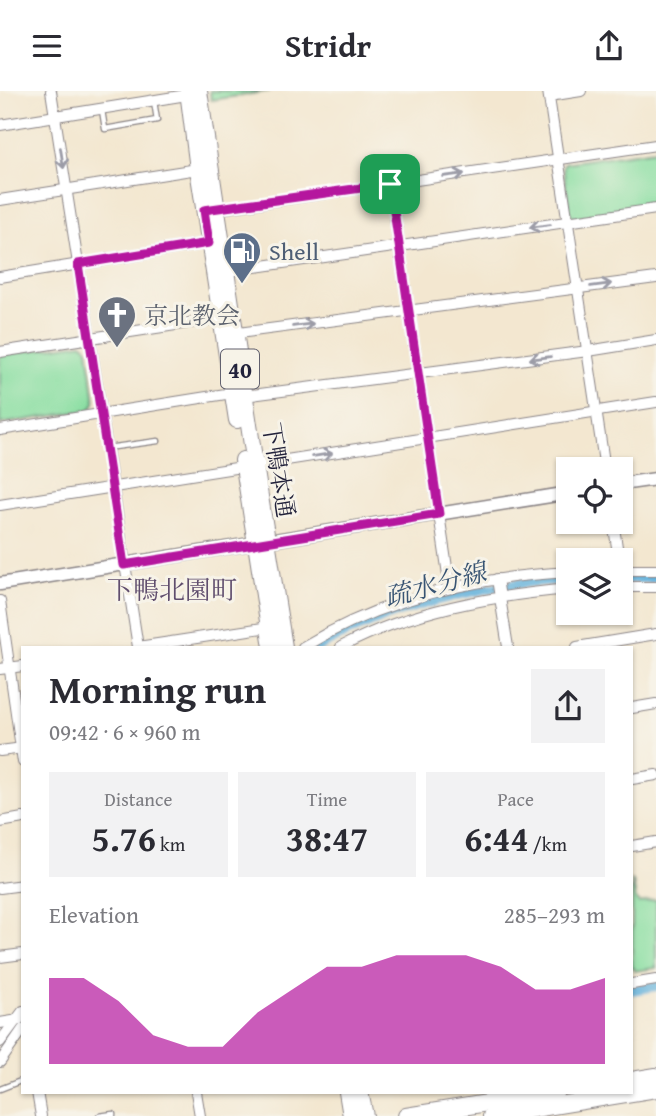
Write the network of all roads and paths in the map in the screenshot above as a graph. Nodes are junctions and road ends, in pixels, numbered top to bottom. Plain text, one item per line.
1 (51, 91) edge
2 (581, 91) edge
3 (193, 93) edge
4 (549, 93) edge
5 (154, 100) junction
6 (102, 109) junction
7 (55, 116) junction
8 (0, 125) edge
9 (656, 145) edge
10 (559, 159) junction
11 (204, 168) junction
12 (390, 184) junction
13 (67, 189) junction
14 (0, 200) edge
15 (656, 209) edge
16 (210, 210) junction
17 (568, 222) junction
18 (209, 243) junction
19 (399, 247) junction
20 (78, 264) junction
21 (220, 273) junction
22 (0, 277) edge
23 (656, 278) edge
24 (578, 288) junction
25 (408, 311) junction
26 (221, 318) junction
27 (229, 335) junction
28 (90, 338) junction
29 (656, 340) edge
30 (588, 351) junction
31 (0, 352) edge
32 (418, 373) junction
33 (238, 394) junction
34 (656, 402) edge
35 (597, 411) junction
36 (101, 413) junction
37 (0, 430) edge
38 (427, 438) junction
39 (158, 441) dead end
40 (106, 448) junction
41 (604, 457) edge
42 (249, 466) junction
43 (656, 479) edge
44 (633, 482) edge
45 (112, 486) junction
46 (556, 495) edge
47 (0, 505) edge
48 (439, 514) junction
49 (261, 543) junction
50 (124, 565) junction
51 (633, 570) edge
52 (656, 571) edge
53 (556, 573) edge
54 (497, 579) junction
55 (0, 585) edge
56 (450, 587) junction
57 (633, 587) edge
58 (656, 587) edge
59 (556, 591) edge
60 (500, 597) junction
61 (0, 601) edge
62 (268, 627) junction
63 (656, 634) edge
64 (138, 646) edge
65 (144, 646) edge
66 (272, 646) edge
67 (284, 646) edge
68 (305, 646) edge
69 (343, 646) edge
70 (508, 646) edge
71 (583, 646) edge
72 (5, 668) edge
73 (656, 704) edge
74 (633, 708) edge
75 (21, 743) edge
76 (21, 748) edge
77 (0, 751) edge
78 (656, 775) edge
79 (633, 779) edge
80 (21, 818) edge
81 (0, 822) edge
82 (656, 842) edge
83 (633, 846) edge
84 (21, 885) edge
85 (0, 888) edge
86 (21, 954) edge
87 (0, 957) edge
88 (656, 980) edge
89 (633, 984) edge
90 (21, 1021) edge
91 (0, 1023) edge
92 (0, 1042) edge
93 (0, 1062) edge
94 (656, 1076) edge
95 (633, 1080) edge
96 (21, 1081) edge
97 (0, 1089) edge
98 (656, 1089) edge
99 (633, 1093) edge
100 (37, 1094) edge
101 (196, 1094) edge
102 (347, 1094) edge
103 (360, 1094) edge
104 (544, 1094) edge
105 (626, 1094) edge
106 (499, 1115) edge
107 (41, 1116) edge
108 (99, 1116) edge
109 (113, 1116) edge
110 (200, 1116) edge
111 (351, 1116) edge
112 (365, 1116) edge
113 (406, 1116) edge

1 - 7 street
2 - 4 street
3 - 5 street
3 - 11 main road, 下鴨本通 / 40
4 - 10 street
5 - 6 street
5 - 6 lane
6 - 7 street
7 - 8 street
7 -> 13 street
9 - 10 street
12 -> 10 street
10 - 17 street
11 - 13 street
11 - 16 main road, 下鴨本通 / 40
12 - 16 street
12 - 19 street
13 - 14 street
13 - 20 street
15 - 17 street
16 - 18 main road, 下鴨本通 / 40
16 - 21 main road, 下鴨本通 / 40
17 -> 19 street
17 - 24 street
18 - 20 street
18 - 21 main road, 下鴨本通 / 40
19 - 21 street
19 - 25 street
20 - 22 street
20 - 28 street
21 - 26 main road, 下鴨本通 / 40
21 - 27 main road, 下鴨本通 / 40
24 -> 23 street
24 - 25 street
24 - 30 street
27 -> 25 street
25 - 32 street
26 - 27 main road, 下鴨本通 / 40
26 - 28 street
27 - 33 main road, 下鴨本通 / 40
28 - 31 street
28 - 36 street
29 - 30 street
30 -> 32 street
30 - 35 street
32 - 33 street
32 - 38 street
33 - 36 street
33 - 42 main road, 下鴨本通 / 40
34 - 35 street
35 - 38 street
35 - 41 street
36 - 37 street
36 - 40 street
42 -> 38 street
38 - 48 street
39 - 40 lane
40 - 45 street
42 - 45 street
42 - 49 main road, 下鴨本通 / 40
43 - 44 street
45 - 47 street
45 - 50 street
46 - 48 street
48 - 49 street
48 - 56 street
49 - 50 street
49 - 62 main road, 下鴨本通 / 40
49 - 67 main road, 下鴨本通 / 40
50 - 55 street
50 - 64 street
51 - 52 street
53 - 54 street
54 - 56 street
54 - 60 street
56 - 68 street
57 - 58 street
59 - 60 street
60 - 69 street
60 - 70 street
61 - 72 street
62 - 65 street
62 - 66 main road, 下鴨本通 / 40
63 - 71 street
72 - 75 street
73 - 74 street
76 - 77 street
78 - 79 street
80 - 81 street
82 - 83 street
84 - 85 street
86 - 87 street
88 - 89 street
90 - 91 street
90 - 92 street
90 - 93 street
94 - 95 main road
96 - 97 lane
98 - 99 main road
100 - 107 street
101 - 110 street
102 - 111 main road
103 - 112 main road
104 - 113 main road
105 - 106 main road
108 - 109 lane

